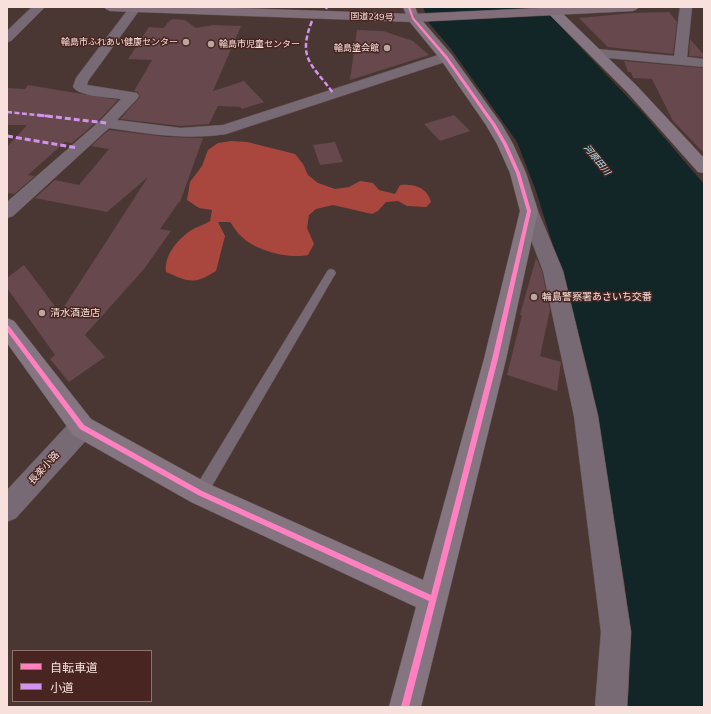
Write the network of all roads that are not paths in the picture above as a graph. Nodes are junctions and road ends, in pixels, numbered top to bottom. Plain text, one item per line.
1 (39, 7) edge
2 (110, 7) edge
3 (633, 7) edge
4 (686, 7) edge
5 (135, 8) junction
6 (168, 8) edge
7 (253, 10) edge
8 (551, 10) edge
9 (416, 14) edge
10 (7, 38) edge
11 (597, 53) junction
12 (446, 58) junction
13 (680, 61) junction
14 (704, 63) edge
15 (106, 123) junction
16 (704, 168) edge
17 (7, 212) edge
18 (529, 212) junction
19 (331, 273) dead end
20 (9, 335) edge
21 (82, 427) junction
22 (200, 493) junction
23 (7, 509) edge
24 (432, 599) junction
25 (406, 707) edge
26 (611, 707) edge

1 - 10 street
2 - 5 highway, 国道249号
3 - 8 highway, 国道249号
4 - 13 street
5 - 6 highway, 国道249号
5 - 15 street
6 - 7 highway, 国道249号
7 - 9 highway, 国道249号
8 - 9 highway, 国道249号
8 - 11 street
9 - 12 street
11 - 13 street
11 - 16 street
12 - 15 street
12 - 18 street
13 - 14 street
15 - 17 street
18 - 24 street
18 - 26 street
19 - 22 lane
20 - 21 street
21 - 22 street
21 - 23 street, 長楽小路
22 - 24 street
24 - 25 street

